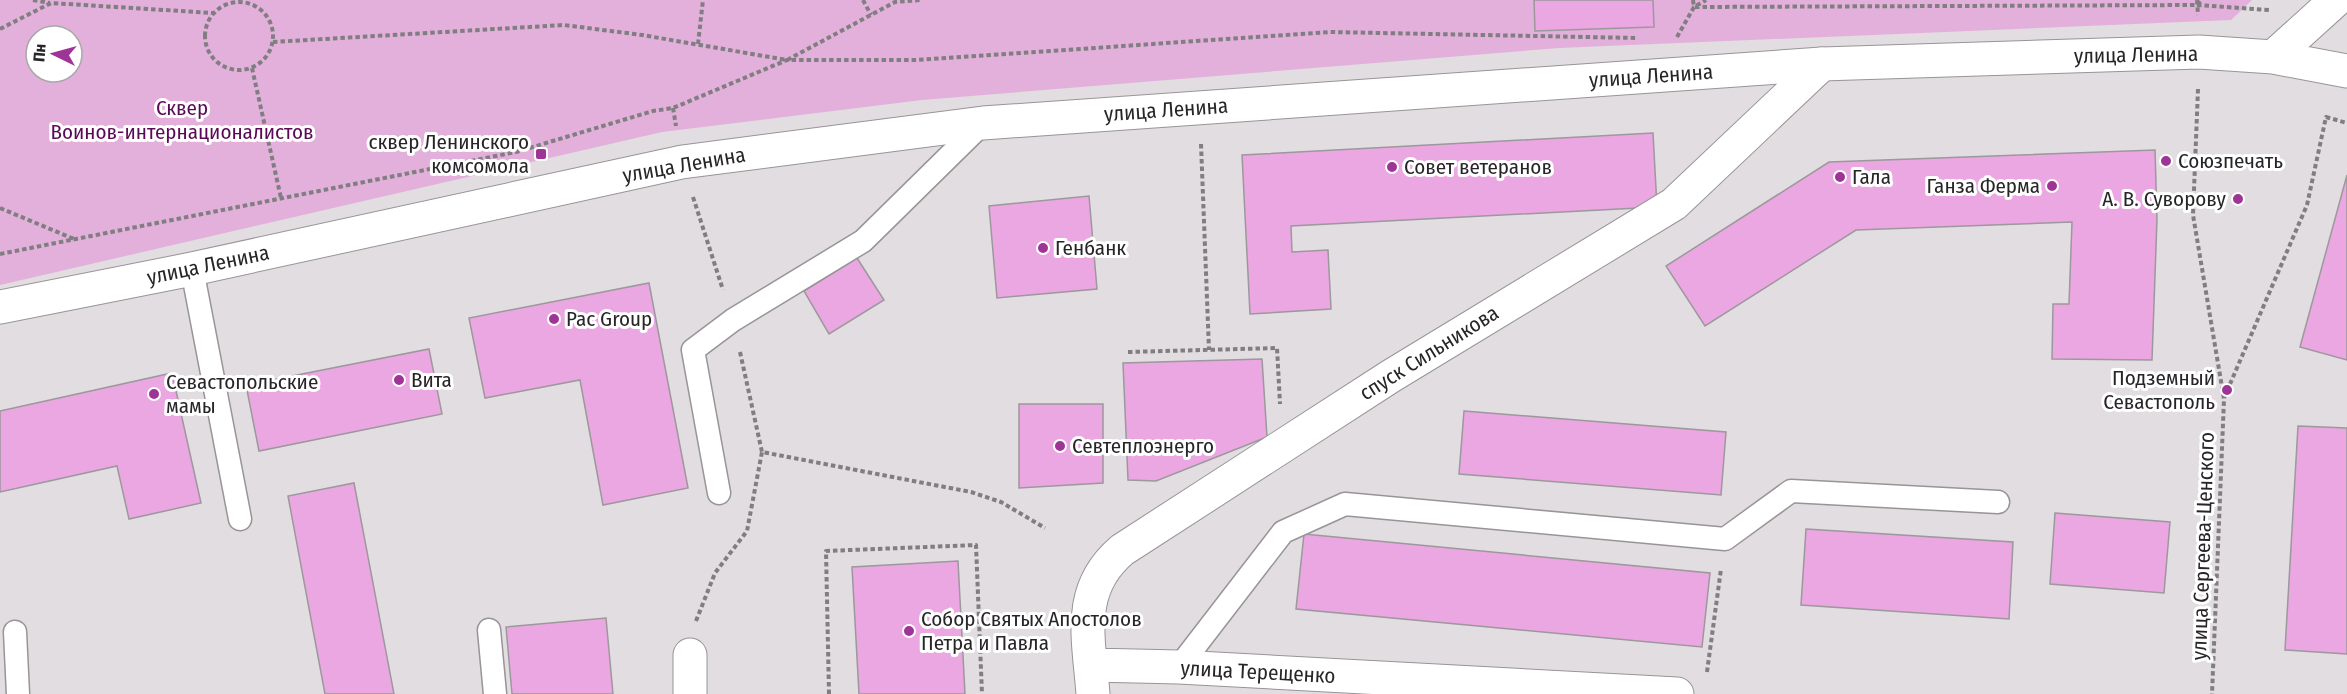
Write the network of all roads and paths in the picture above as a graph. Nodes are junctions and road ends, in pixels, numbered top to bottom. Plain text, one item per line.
1 (33, 0) edge
2 (703, 0) edge
3 (862, 0) edge
4 (920, 0) edge
5 (1693, 0) edge
6 (1706, 0) edge
7 (2201, 0) edge
8 (2336, 0) edge
9 (243, 1) edge
10 (51, 3) junction
11 (2197, 5) junction
12 (2275, 5) dead end
13 (1694, 7) junction
14 (213, 13) junction
15 (872, 15) junction
16 (0, 29) edge
17 (273, 42) junction
18 (698, 44) junction
19 (2199, 52) junction
20 (2273, 57) junction
21 (1822, 64) junction
22 (252, 68) junction
23 (2347, 71) edge
24 (983, 123) junction
25 (2347, 123) edge
26 (1201, 144) dead end
27 (682, 162) junction
28 (281, 198) dead end
29 (0, 208) edge
30 (76, 239) dead end
31 (192, 269) junction
32 (0, 307) edge
33 (733, 320) junction
34 (1209, 350) junction
35 (1128, 352) dead end
36 (2224, 399) junction
37 (1282, 447) junction
38 (762, 452) junction
39 (719, 493) dead end
40 (1998, 502) dead end
41 (240, 519) dead end
42 (1046, 528) dead end
43 (1725, 539) junction
44 (695, 623) dead end
45 (489, 630) dead end
46 (15, 632) dead end
47 (690, 656) dead end
48 (1179, 667) junction
49 (1092, 679) edge
50 (1691, 688) edge
51 (18, 694) edge
52 (495, 694) edge
53 (690, 694) edge
54 (829, 694) edge
55 (982, 694) edge
56 (2212, 694) edge

1 - 10 path
2 - 18 path
3 - 15 path
4 - 15 path
5 - 13 path
6 - 13 path
7 - 11 path
8 - 20 main road
9 - 14 path
9 - 17 path
10 - 14 path
10 - 16 path
11 - 12 path
11 - 13 path
14 - 22 path
15 - 18 path
17 - 18 path
17 - 22 path
19 - 20 main road, улица Ленина
19 - 21 main road, улица Ленина
19 - 36 path
20 - 23 main road, улица Ленина
21 - 24 main road, улица Ленина
21 - 37 main road, спуск Сильникова
22 - 28 path
24 - 27 main road, улица Ленина
24 - 33 lane
25 - 36 path
26 - 34 path
27 - 31 main road, улица Ленина
27 - 33 path
29 - 30 path
31 - 32 main road, улица Ленина
31 - 41 lane
33 - 38 path
33 - 39 lane
34 - 35 path
34 - 37 path
36 - 56 path, улица Сергеева-Ценского
37 - 49 main road, спуск Сильникова
38 - 42 path
38 - 44 path
40 - 43 lane
43 - 48 lane
43 - 50 path
45 - 52 lane
46 - 51 lane
47 - 53 main road
48 - 49 main road, улица Терещенко
48 - 50 main road, улица Терещенко
54 - 55 path

